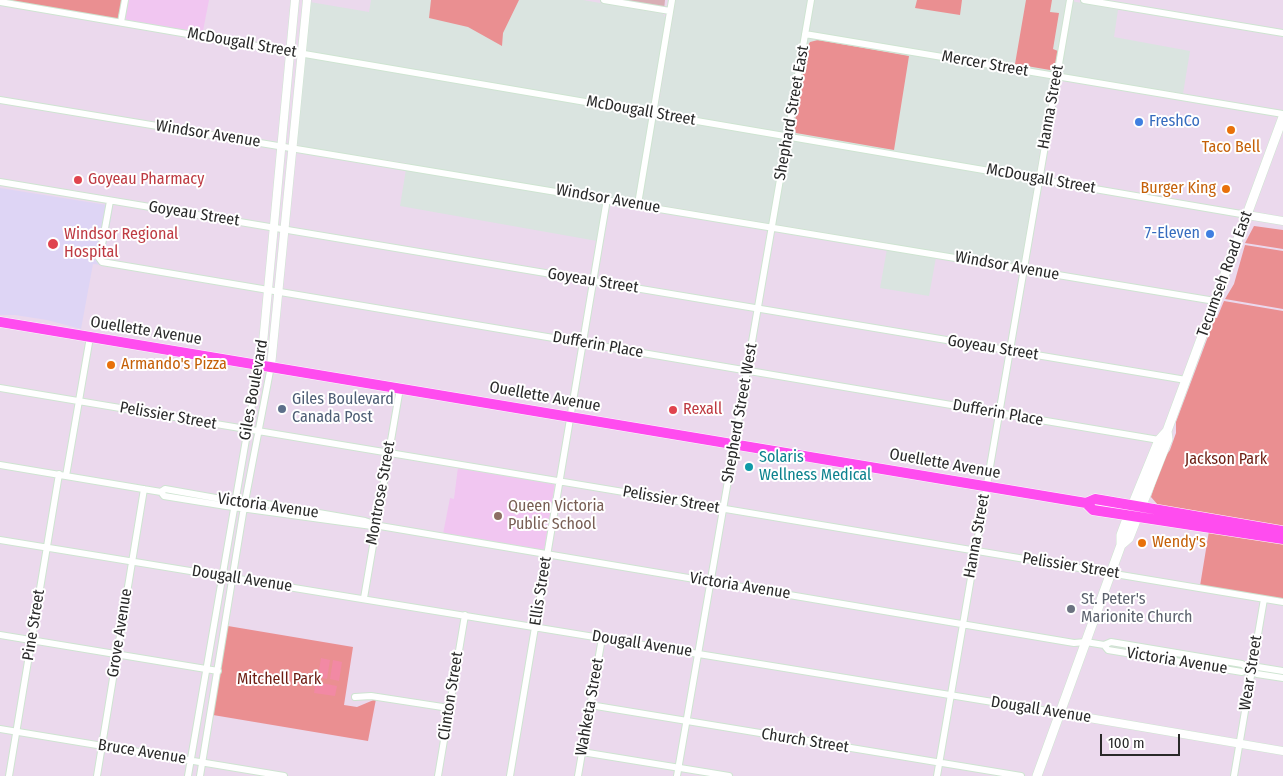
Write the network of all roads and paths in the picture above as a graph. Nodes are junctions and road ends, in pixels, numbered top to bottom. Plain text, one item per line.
1 (125, 0) edge
2 (295, 0) edge
3 (307, 0) edge
4 (604, 0) edge
5 (672, 0) edge
6 (811, 0) edge
7 (1070, 0) edge
8 (1084, 0) edge
9 (0, 2) edge
10 (670, 11) junction
11 (121, 22) junction
12 (1283, 33) edge
13 (805, 34) junction
14 (291, 51) junction
15 (302, 53) junction
16 (1056, 76) junction
17 (0, 100) edge
18 (653, 113) junction
19 (1283, 116) edge
20 (788, 136) junction
21 (282, 146) junction
22 (293, 147) junction
23 (1039, 178) junction
24 (0, 182) edge
25 (607, 199) junction
26 (110, 200) junction
27 (638, 204) junction
28 (1247, 215) junction
29 (1283, 221) edge
30 (772, 227) junction
31 (274, 228) junction
32 (285, 230) junction
33 (1023, 269) junction
34 (593, 281) junction
35 (268, 290) junction
36 (279, 292) junction
37 (1215, 300) junction
38 (758, 308) junction
39 (0, 322) edge
40 (90, 337) junction
41 (582, 343) junction
42 (1009, 350) junction
43 (259, 364) junction
44 (271, 366) junction
45 (747, 370) junction
46 (1186, 380) junction
47 (0, 388) edge
48 (400, 388) junction
49 (79, 401) junction
50 (998, 413) junction
51 (570, 416) junction
52 (248, 430) junction
53 (258, 431) junction
54 (1167, 431) junction
55 (1159, 440) junction
56 (734, 444) junction
57 (388, 452) junction
58 (0, 465) edge
59 (62, 475) junction
60 (559, 481) junction
61 (986, 486) junction
62 (144, 489) junction
63 (234, 504) junction
64 (245, 504) junction
65 (723, 508) junction
66 (1134, 512) junction
67 (376, 525) junction
68 (1283, 532) edge
69 (1283, 539) edge
70 (0, 540) edge
71 (47, 548) junction
72 (974, 550) junction
73 (547, 554) junction
74 (132, 562) junction
75 (1111, 573) junction
76 (222, 576) junction
77 (233, 577) junction
78 (710, 581) junction
79 (364, 598) junction
80 (1264, 599) junction
81 (1283, 602) edge
82 (465, 615) junction
83 (961, 623) junction
84 (535, 627) junction
85 (0, 635) edge
86 (602, 638) junction
87 (31, 640) junction
88 (1086, 642) junction
89 (698, 653) junction
90 (117, 654) junction
91 (206, 669) junction
92 (1252, 669) junction
93 (218, 671) junction
94 (1283, 671) edge
95 (1283, 678) edge
96 (950, 695) junction
97 (354, 697) dead end
98 (590, 705) junction
99 (449, 708) junction
100 (1060, 713) junction
101 (686, 722) junction
102 (0, 729) edge
103 (16, 732) junction
104 (1240, 743) junction
105 (102, 746) junction
106 (1283, 751) edge
107 (582, 752) junction
108 (191, 760) junction
109 (202, 762) junction
110 (939, 763) junction
111 (678, 768) junction
112 (9, 776) edge
113 (97, 776) edge
114 (188, 776) edge
115 (200, 776) edge
116 (284, 776) edge
117 (438, 776) edge
118 (510, 776) edge
119 (578, 776) edge
120 (677, 776) edge
121 (729, 776) edge
122 (936, 776) edge
123 (1021, 776) edge
124 (1037, 776) edge
125 (1234, 776) edge

1 - 11 street
2 - 14 street, Giles Boulevard
3 - 15 street, Giles Boulevard
4 - 10 street
5 - 10 street
6 - 13 street, Shephard Street East
7 - 16 street, Hanna Street
8 - 12 street
9 - 11 street, McDougall Street
10 - 18 street
11 - 14 street, McDougall Street
13 - 16 street, Mercer Street
13 - 20 street, Shephard Street East
14 - 15 street, McDougall Street
14 - 21 street, Giles Boulevard
15 - 18 street, McDougall Street
15 - 22 street, Giles Boulevard
16 - 19 street, Mercer Street
16 - 23 street, Hanna Street
17 - 21 street, Windsor Avenue
18 - 20 street, McDougall Street
18 - 27 street
19 - 28 main road, Tecumseh Road East
20 - 23 street, McDougall Street
20 - 30 street, Shephard Street East
21 - 22 street, Windsor Avenue
21 - 31 street, Giles Boulevard
22 - 25 street, Windsor Avenue
22 - 32 street, Giles Boulevard
23 - 28 street, McDougall Street
23 - 33 street, Hanna Street
24 - 26 street, Goyeau Street
25 - 27 street, Windsor Avenue
25 - 34 street, Ellis Street
26 - 31 street, Goyeau Street
26 - 35 street, Dufferin Place
27 - 30 street, Windsor Avenue
28 - 29 street, McDougall Street
28 - 37 main road, Tecumseh Road East
30 - 33 street, Windsor Avenue
30 - 38 street, Shepherd Street West
31 - 32 street, Goyeau Street
31 - 35 street, Giles Boulevard
32 - 34 street, Goyeau Street
32 - 36 street, Giles Boulevard
33 - 37 street, Windsor Avenue
33 - 42 street, Hanna Street
34 - 38 street, Goyeau Street
34 - 41 street, Ellis Street
35 - 36 street, Dufferin Place
35 - 43 street, Giles Boulevard
36 - 41 street, Dufferin Place
36 - 44 street, Giles Boulevard
37 - 46 main road, Tecumseh Road East
38 - 42 street, Goyeau Street
38 - 45 street, Shepherd Street West
39 - 40 main road, Ouellette Avenue
40 - 43 main road, Ouellette Avenue
40 - 49 street, Pine Street
41 - 45 street, Dufferin Place
41 - 51 street, Ellis Street
42 - 46 street, Goyeau Street
42 - 50 street, Hanna Street
43 - 44 main road, Ouellette Avenue
43 - 52 street, Giles Boulevard
44 - 48 main road, Ouellette Avenue
44 - 53 street, Giles Boulevard
45 - 50 street, Dufferin Place
45 - 56 street, Shepherd Street West
46 - 54 main road, Tecumseh Road East
47 - 49 street, Pelissier Street
48 - 51 main road, Ouellette Avenue
48 - 57 street, Montrose Street
49 - 52 street, Pelissier Street
49 - 59 street, Pine Street
50 - 55 street, Dufferin Place
50 - 61 street, Hanna Street
51 - 56 main road, Ouellette Avenue
51 - 60 street, Ellis Street
52 - 53 street, Pelissier Street
52 - 63 street, Giles Boulevard
53 - 57 street, Pelissier Street
53 - 64 street, Giles Boulevard
54 - 55 main road, Tecumseh Road East
54 - 66 main road, Tecumseh Road East
55 - 66 main road, Tecumseh Road East
56 - 61 main road, Ouellette Avenue
56 - 65 street, Shepherd Street West
57 - 60 street, Pelissier Street
57 - 67 street, Montrose Street
58 - 59 street, Victoria Avenue
59 - 62 street, Victoria Avenue
59 - 71 street, Pine Street
60 - 65 street, Pelissier Street
60 - 73 street, Ellis Street
61 - 66 main road, Ouellette Avenue
61 - 72 street, Hanna Street
62 - 63 street, Victoria Avenue
62 - 74 street, Grove Avenue
63 - 64 street, Victoria Avenue
63 - 76 street, Giles Boulevard
64 - 67 street, Victoria Avenue
64 - 77 street, Giles Boulevard
65 - 72 street, Pelissier Street
65 - 78 street, Shepherd Street West
66 - 68 main road, Ouellette Avenue
66 - 69 main road, Ouellette Avenue
66 - 75 main road
67 - 73 street, Victoria Avenue
67 - 79 street, Montrose Street
70 - 71 street, Dougall Avenue
71 - 74 street, Dougall Avenue
71 - 87 street, Pine Street
72 - 75 street, Pelissier Street
72 - 83 street, Hanna Street
73 - 78 street, Victoria Avenue
73 - 84 street, Ellis Street
74 - 76 street, Dougall Avenue
74 - 90 street, Grove Avenue
75 - 80 street, Pelissier Street
75 - 88 main road
76 - 77 street, Dougall Avenue
76 - 91 street, Giles Boulevard
77 - 79 street, Dougall Avenue
77 - 93 street, Giles Boulevard
78 - 83 street, Victoria Avenue
78 - 89 street, Shepherd Street West
79 - 82 street, Dougall Avenue
80 - 81 street, Pelissier Street
80 - 92 street, Wear Street
82 - 84 street, Dougall Avenue
82 - 99 street, Clinton Street
83 - 88 street, Victoria Avenue
83 - 96 street, Hanna Street
84 - 86 street, Dougall Avenue
84 - 118 street, Ellis Street
85 - 87 street
86 - 89 street, Dougall Avenue
86 - 98 street, Wahketa Street
87 - 90 street
87 - 103 street, Pine Street
88 - 92 street, Victoria Avenue
88 - 100 main road
89 - 96 street, Dougall Avenue
89 - 101 street, Shepherd Street West
90 - 91 street
90 - 105 street, Grove Avenue
91 - 93 street
91 - 108 street, Giles Boulevard
92 - 94 street, Victoria Avenue
92 - 95 street, Victoria Avenue
92 - 104 street, Wear Street
93 - 109 street, Giles Boulevard
96 - 100 street, Dougall Avenue
96 - 110 street, Hanna Street
97 - 99 street
98 - 101 street, Church Street
98 - 107 street, Wahketa Street
99 - 117 street, Clinton Street
100 - 104 street, Dougall Avenue
100 - 124 main road
101 - 110 street, Church Street
101 - 111 street, Shepherd Street West
102 - 103 street, Bruce Avenue
103 - 105 street, Bruce Avenue
103 - 112 street, Pine Street
104 - 106 street, Dougall Avenue
104 - 125 street, Wear Street
105 - 108 street, Bruce Avenue
105 - 113 street, Grove Avenue
107 - 111 street
107 - 119 street, Wahketa Street
108 - 109 street, Bruce Avenue
108 - 114 street, Giles Boulevard
109 - 115 street, Giles Boulevard
109 - 116 street, Bruce Avenue
110 - 122 street, Hanna Street
110 - 123 street, Church Street
111 - 120 street, Shepherd Street West
111 - 121 street

